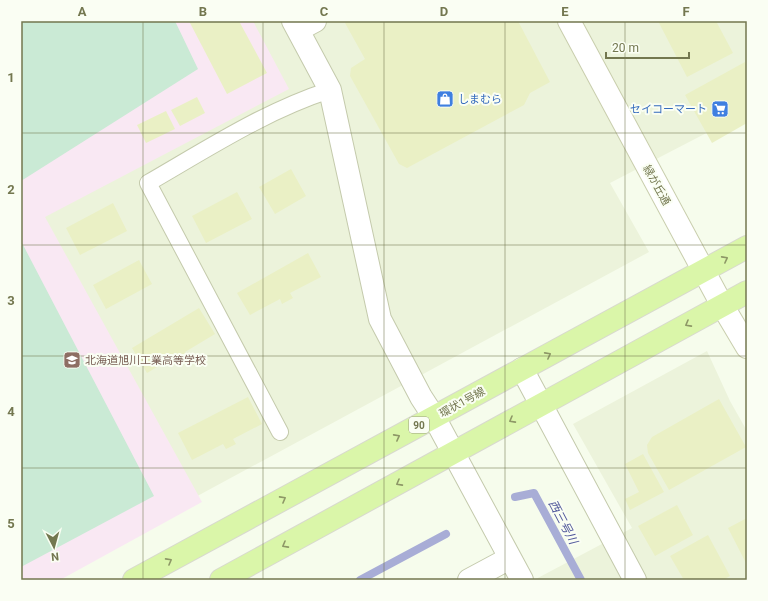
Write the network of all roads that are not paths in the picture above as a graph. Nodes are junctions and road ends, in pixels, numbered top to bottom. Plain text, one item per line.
1 (569, 21) edge
2 (302, 24) edge
3 (330, 90) junction
4 (747, 247) edge
5 (704, 271) junction
6 (747, 292) edge
7 (722, 305) junction
8 (747, 348) edge
9 (522, 369) junction
10 (540, 405) junction
11 (434, 417) junction
12 (280, 432) dead end
13 (453, 453) junction
14 (510, 558) junction
15 (134, 580) edge
16 (221, 580) edge
17 (469, 580) edge
18 (522, 580) edge
19 (635, 580) edge

1 - 5 street, 緑が丘通
2 - 3 street
3 - 11 street
3 - 12 lane
5 -> 4 main road, 環状1号線 / 90
5 - 7 street, 緑が丘通
9 -> 5 main road, 環状1号線 / 90
6 - 7 main road
7 - 8 street, 緑が丘通
7 -> 10 main road
9 - 10 street
9 - 11 main road, 環状1号線 / 90
10 -> 13 main road
10 - 19 street
11 - 13 street
15 -> 11 main road, 環状1号線 / 90
13 - 14 street
13 -> 16 main road
14 - 17 street
14 - 18 street

